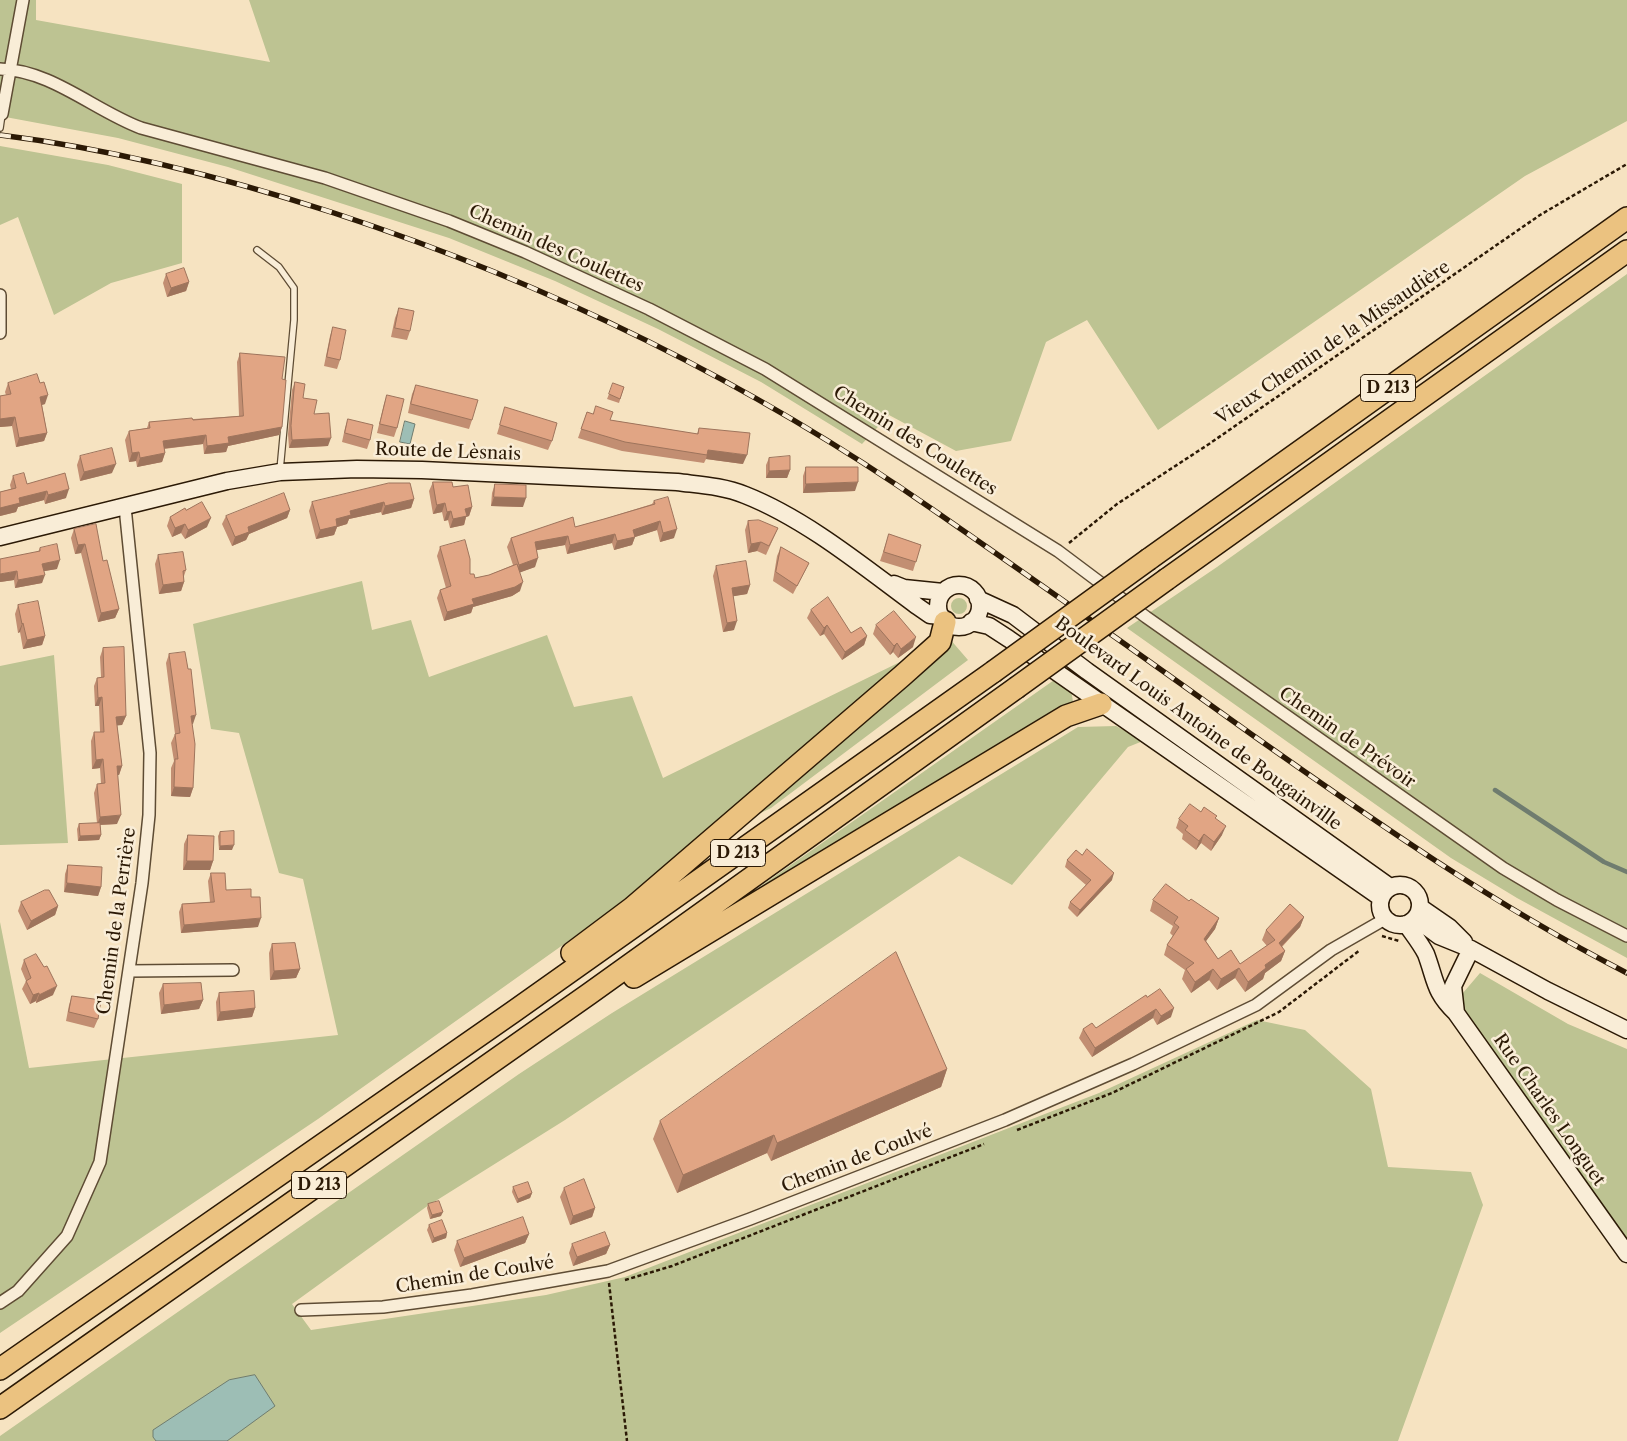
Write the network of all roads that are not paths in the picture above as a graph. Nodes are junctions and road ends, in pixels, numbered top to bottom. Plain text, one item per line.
1 (22, 0) edge
2 (5, 69) edge
3 (2, 114) joint
4 (0, 128) edge
5 (1627, 218) edge
6 (257, 250) dead end
7 (1627, 251) edge
8 (0, 295) edge
9 (0, 333) edge
10 (280, 472) junction
11 (125, 507) junction
12 (0, 537) edge
13 (1058, 551) joint
14 (876, 576) junction
15 (943, 592) junction
16 (978, 599) junction
17 (943, 619) junction
18 (972, 622) junction
19 (1101, 704) junction
20 (1386, 893) junction
21 (1414, 917) junction
22 (1385, 918) junction
23 (1627, 936) edge
24 (1471, 949) junction
25 (233, 970) dead end
26 (129, 971) junction
27 (590, 994) junction
28 (1456, 1013) junction
29 (1627, 1030) edge
30 (483, 1033) junction
31 (1627, 1254) edge
32 (0, 1304) edge
33 (301, 1310) dead end
34 (0, 1369) edge
35 (0, 1408) edge

1 - 2 street
2 - 3 street
2 - 13 street, Chemin des Coulettes
3 - 4 lane
5 - 30 highway, D 213, bridge
6 - 10 lane
7 - 27 highway, D 213, bridge
8 - 9 street
10 - 11 street, Route de Lèsnais
10 - 14 street, Route de Lèsnais
11 - 12 street, Route de Lèsnais
11 - 26 street, Chemin de la Perrière
13 - 23 street, Chemin de Prévoir
14 - 15 street, Route de Lèsnais
14 - 17 street, Route de Lèsnais
15 - 16 street
15 - 17 street
16 - 18 street
16 - 20 street, Boulevard Louis Antoine de Bougainville
17 - 18 street
17 - 30 highway
18 - 19 street, Boulevard Louis Antoine de Bougainville
19 - 20 street, Boulevard Louis Antoine de Bougainville
19 - 27 highway
20 - 21 street
20 - 22 street
21 - 22 street
21 - 24 street
21 - 28 street, Rue Charles Longuet
22 - 33 street, Chemin de Coulvé
24 - 28 street, Rue Charles Longuet
24 - 29 street
25 - 26 street
26 - 32 street, Chemin de la Perrière
27 - 35 highway, D 213
28 - 31 street, Rue Charles Longuet
30 - 34 highway, D 213

